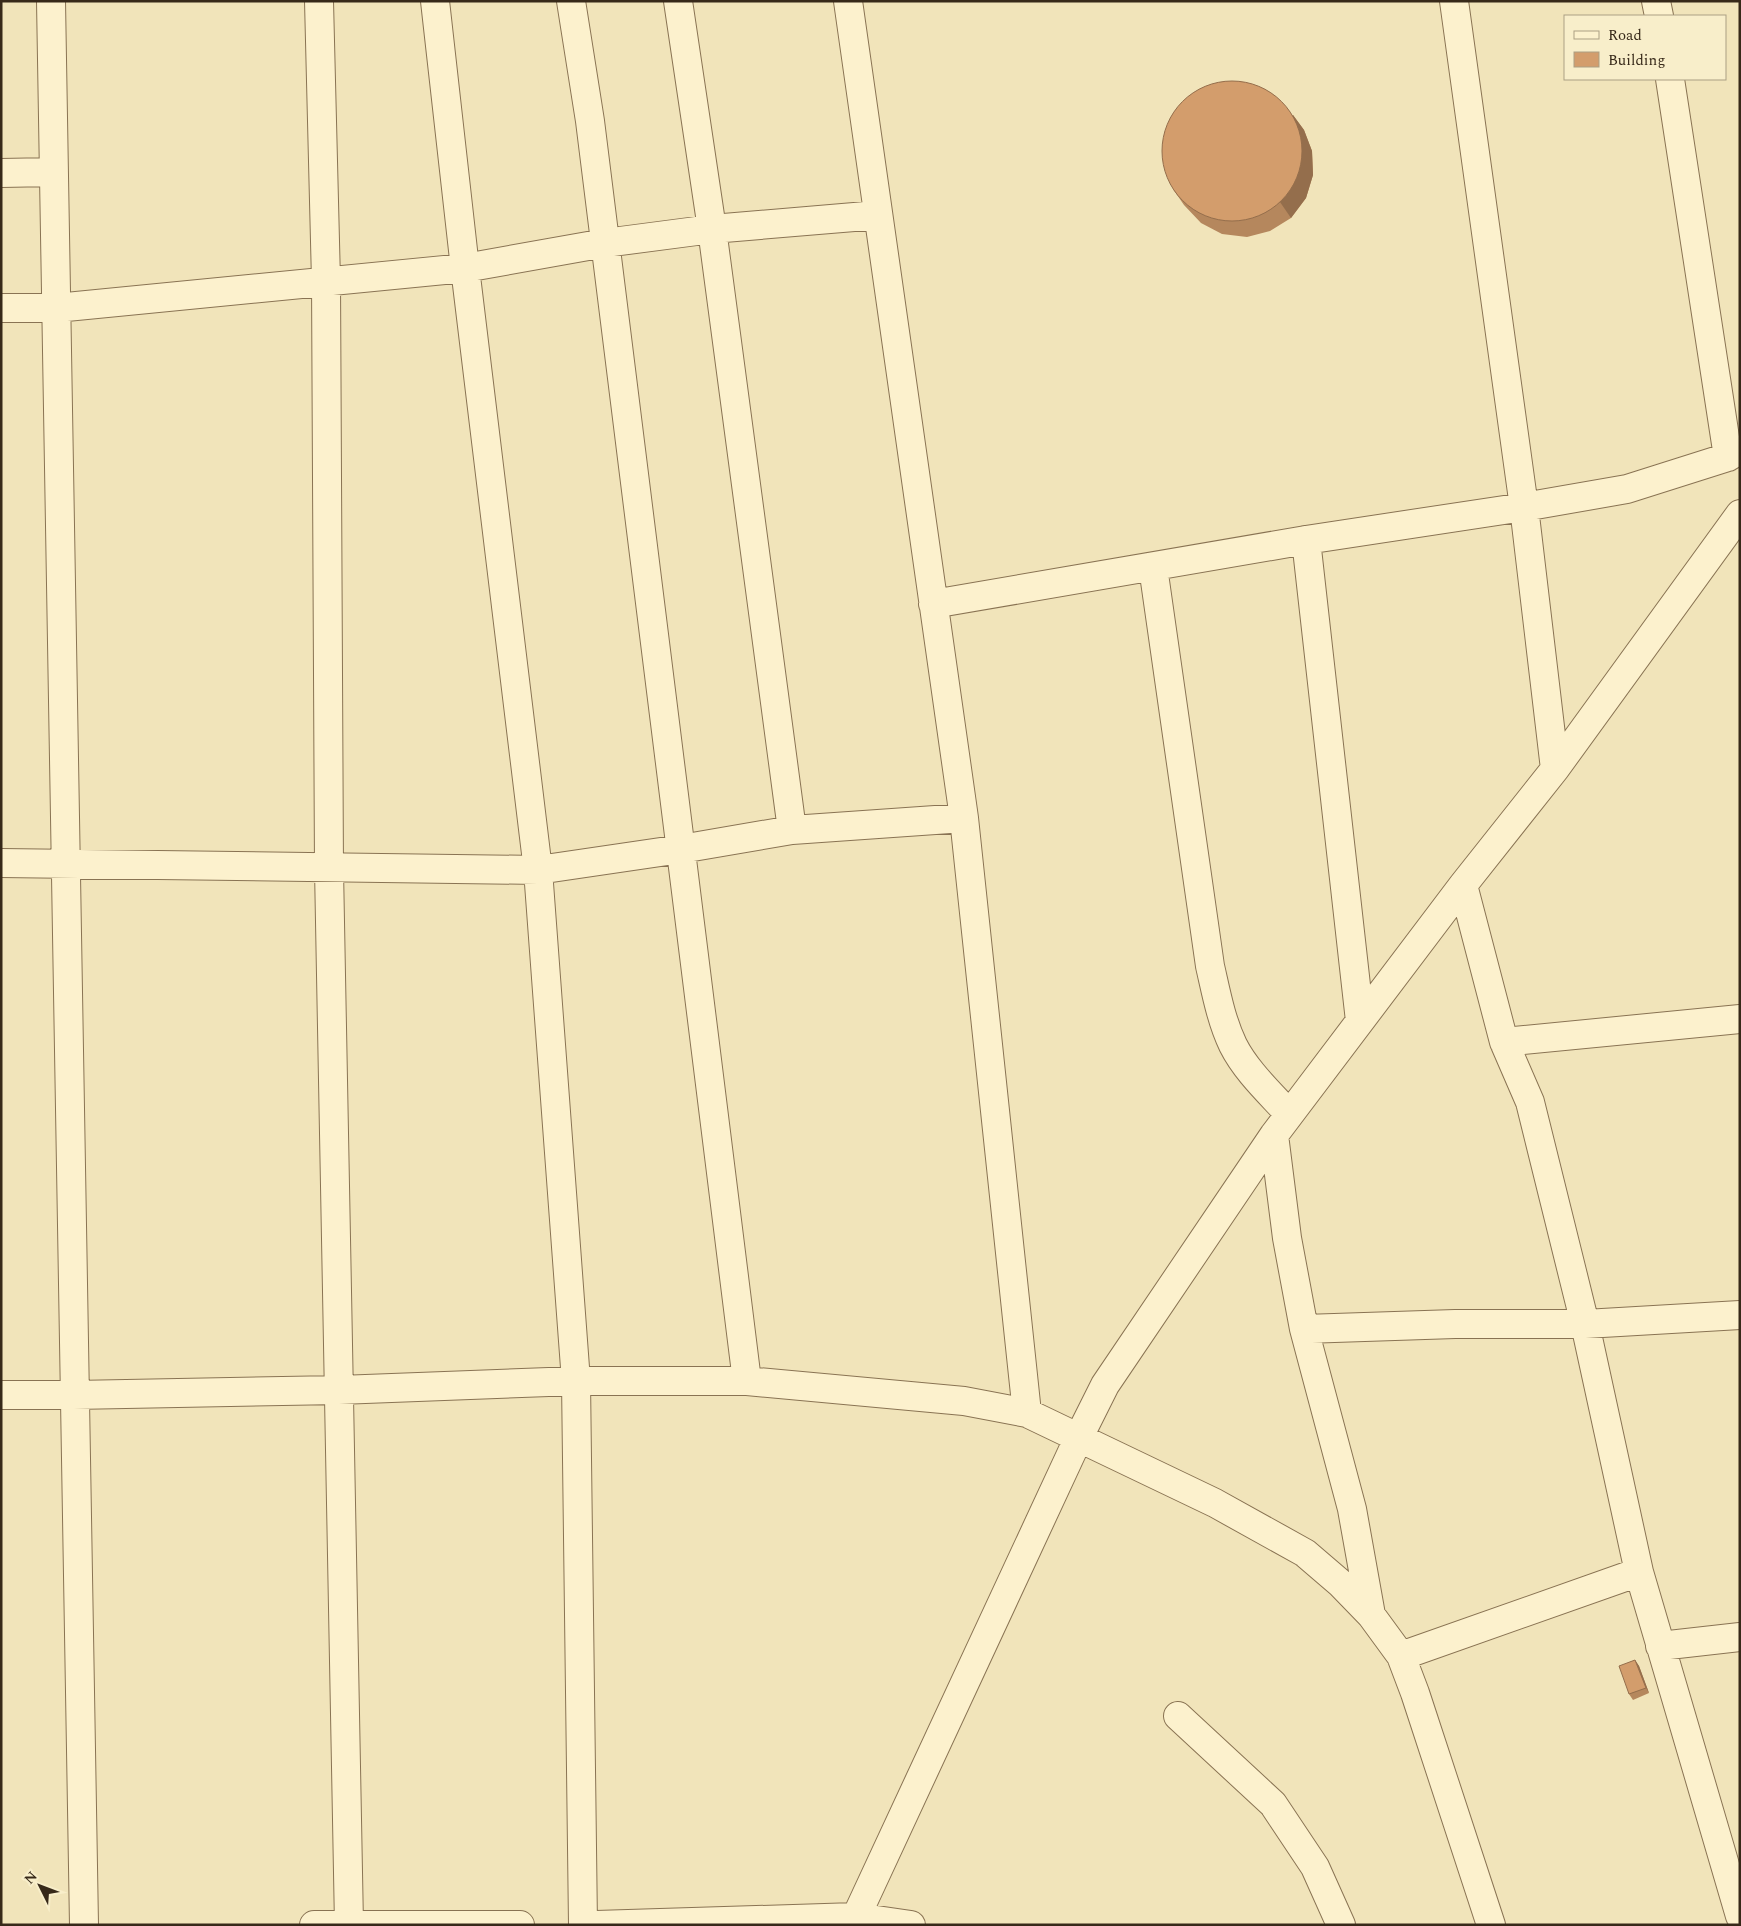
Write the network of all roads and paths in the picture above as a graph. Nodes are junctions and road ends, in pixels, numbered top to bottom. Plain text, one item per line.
1 (51, 1) edge
2 (319, 1) edge
3 (436, 1) edge
4 (572, 1) edge
5 (678, 1) edge
6 (848, 1) edge
7 (1454, 1) edge
8 (1656, 1) edge
9 (1659, 15) edge
10 (1670, 80) edge
11 (53, 172) junction
12 (1, 173) edge
13 (878, 215) junction
14 (712, 229) junction
15 (605, 244) junction
16 (465, 268) junction
17 (326, 281) junction
18 (1, 308) edge
19 (56, 308) junction
20 (1734, 454) edge
21 (1524, 507) junction
22 (1740, 514) edge
23 (1306, 540) junction
24 (1153, 568) junction
25 (933, 604) junction
26 (1555, 769) junction
27 (964, 818) junction
28 (792, 830) junction
29 (682, 849) junction
30 (1, 863) edge
31 (66, 865) junction
32 (329, 869) junction
33 (538, 870) junction
34 (1463, 885) junction
35 (1740, 1019) edge
36 (1360, 1021) junction
37 (1504, 1042) junction
38 (1282, 1125) junction
39 (1740, 1315) edge
40 (1585, 1324) junction
41 (1304, 1329) junction
42 (576, 1381) junction
43 (747, 1381) junction
44 (339, 1390) junction
45 (1, 1395) edge
46 (74, 1396) junction
47 (1027, 1413) junction
48 (1079, 1437) junction
49 (1639, 1572) junction
50 (1371, 1615) junction
51 (1740, 1638) edge
52 (1660, 1646) junction
53 (1401, 1656) junction
54 (1178, 1716) dead end
55 (1738, 1900) edge
56 (872, 1921) edge
57 (349, 1924) edge
58 (84, 1925) edge
59 (314, 1925) edge
60 (520, 1925) edge
61 (583, 1925) edge
62 (596, 1925) edge
63 (911, 1925) edge
64 (1341, 1925) edge
65 (1491, 1925) edge

1 - 11 street
2 - 17 street
3 - 16 street
4 - 15 street
5 - 14 street
6 - 13 street
7 - 21 street
8 - 9 street
10 - 20 street
11 - 12 street
11 - 19 street
13 - 14 street
13 - 25 street
14 - 15 street
14 - 28 street
15 - 16 street
15 - 29 street
16 - 17 street
16 - 33 street
17 - 19 street
17 - 32 street
18 - 19 street
19 - 31 street
20 - 21 street
21 - 23 street
21 - 26 street
22 - 26 street
23 - 24 street
23 - 36 street
24 - 25 street
24 - 38 street
25 - 27 street
26 - 34 street
27 - 28 street
27 - 47 street
28 - 29 street
29 - 33 street
29 - 43 street
30 - 31 street
31 - 32 street
31 - 46 street
32 - 33 street
32 - 44 street
33 - 42 street
34 - 36 street
34 - 37 street
35 - 37 street
36 - 38 street
37 - 40 street
38 - 41 street
38 - 48 street
39 - 40 street
40 - 41 street
40 - 49 street
41 - 50 street
42 - 43 street
42 - 44 street
42 - 61 street
43 - 47 street
44 - 46 street
44 - 57 street
45 - 46 street
46 - 58 street
47 - 48 street
48 - 50 street
48 - 56 street
49 - 52 street
49 - 53 street
50 - 53 street
51 - 52 street
52 - 55 street
53 - 65 street
54 - 64 street
56 - 62 street
56 - 63 street
57 - 59 street
57 - 60 street

